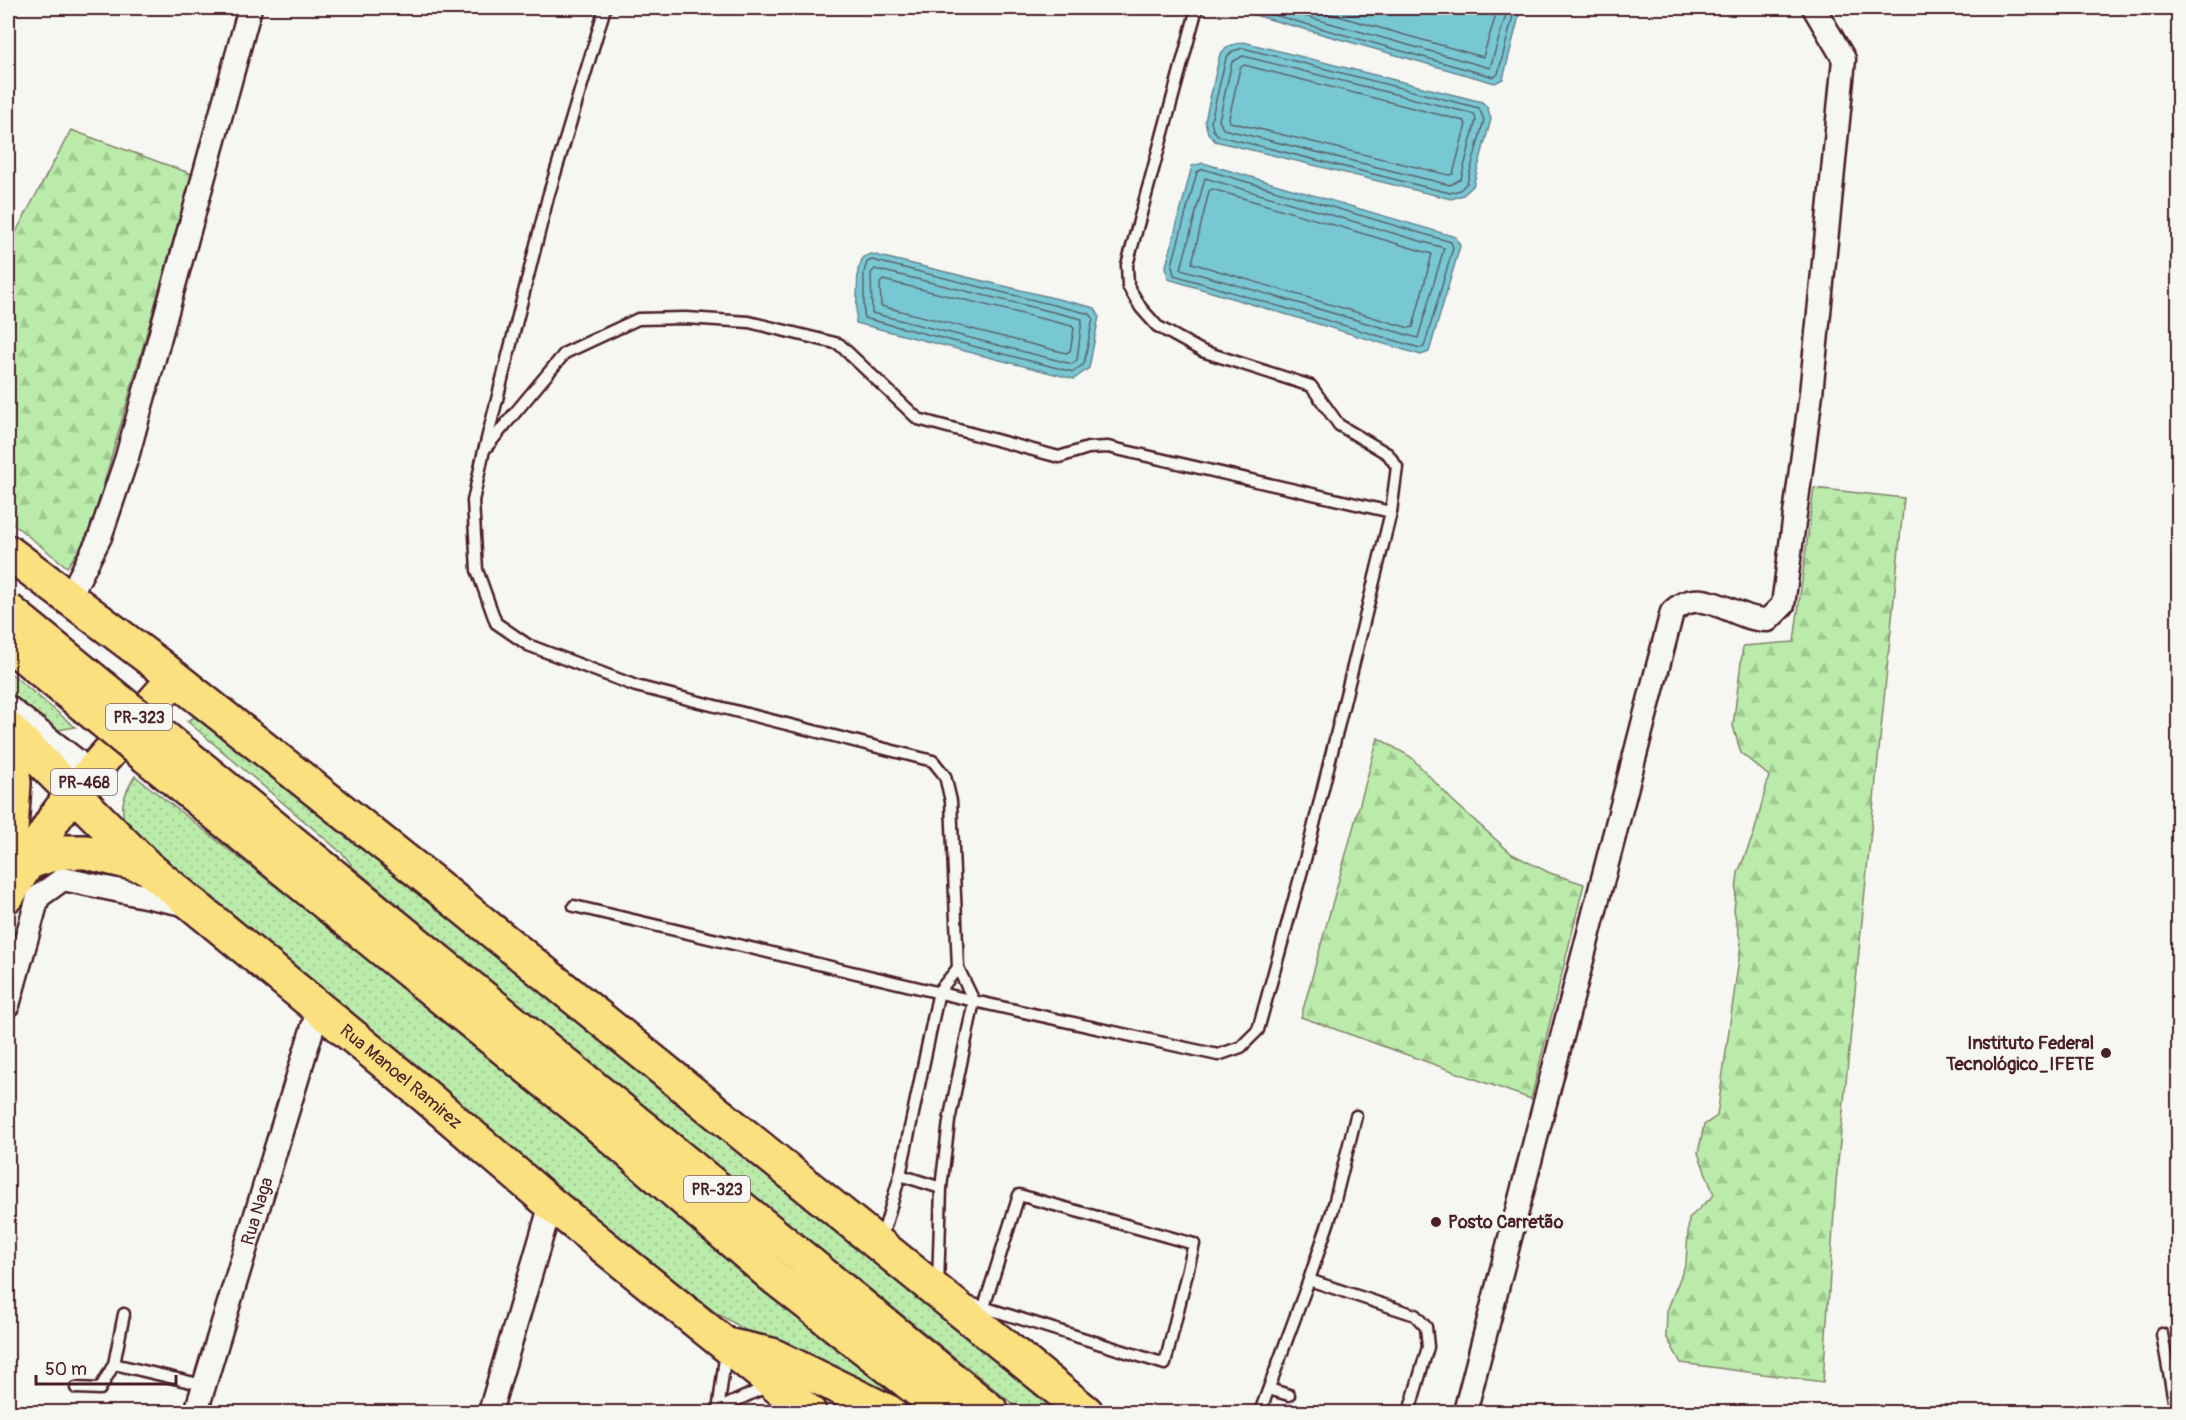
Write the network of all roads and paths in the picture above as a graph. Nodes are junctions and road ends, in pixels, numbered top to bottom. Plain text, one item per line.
1 (250, 8) edge
2 (605, 8) edge
3 (1197, 8) edge
4 (1814, 8) edge
5 (484, 450) junction
6 (1391, 512) junction
7 (8, 552) edge
8 (68, 600) junction
9 (8, 610) edge
10 (8, 643) edge
11 (165, 671) junction
12 (8, 708) edge
13 (8, 728) edge
14 (70, 778) junction
15 (262, 835) junction
16 (15, 854) edge
17 (147, 867) junction
18 (8, 895) edge
19 (196, 906) junction
20 (574, 906) dead end
21 (958, 968) junction
22 (13, 973) edge
23 (939, 992) junction
24 (974, 1001) junction
25 (8, 1005) edge
26 (318, 1010) junction
27 (1356, 1116) dead end
28 (900, 1175) junction
29 (941, 1188) junction
30 (550, 1204) junction
31 (874, 1238) junction
32 (1309, 1280) junction
33 (938, 1293) junction
34 (984, 1307) junction
35 (124, 1314) dead end
36 (2162, 1334) dead end
37 (727, 1345) junction
38 (114, 1364) junction
39 (774, 1384) junction
40 (203, 1385) junction
41 (76, 1388) dead end
42 (1269, 1389) junction
43 (1290, 1395) dead end
44 (719, 1410) edge
45 (196, 1413) edge
46 (490, 1413) edge
47 (809, 1413) edge
48 (889, 1413) edge
49 (946, 1413) edge
50 (992, 1413) edge
51 (1086, 1413) edge
52 (1260, 1413) edge
53 (1409, 1413) edge
54 (1465, 1413) edge
55 (2176, 1413) edge

1 - 8 street
2 - 5 lane
3 - 6 lane
4 - 54 street
5 - 6 lane
5 - 21 lane
6 - 24 lane
7 - 8 main road
8 - 11 main road
9 - 15 main road, PR-323, bridge
10 - 15 main road, PR-323, bridge
11 - 14 main road, PR-468
11 - 31 main road
12 - 14 street
13 - 14 main road, Rua Manoel Ramirez
13 - 16 main road
14 - 16 main road, PR-468
14 - 17 main road, Rua Manoel Ramirez
15 - 49 main road, PR-323
15 - 50 main road, PR-323
16 - 17 main road
16 - 18 main road, PR-468
17 - 19 main road, Rua Manoel Ramirez
19 - 22 street
19 - 26 main road, Rua Manoel Ramirez
20 - 23 lane
21 - 23 lane
21 - 24 lane
22 - 25 street
23 - 24 lane
23 - 28 lane
24 - 29 lane
26 - 30 main road, Rua Manoel Ramirez
26 - 40 street, Rua Naga
27 - 32 lane
28 - 29 lane
28 - 31 lane
29 - 33 lane
30 - 37 main road, Rua Manoel Ramirez
30 - 46 street
31 - 33 main road
32 - 42 lane
32 - 53 lane
33 - 34 lane
33 - 51 main road
34 - 34 lane
35 - 38 lane
36 - 55 lane
37 - 39 main road, Rua Manoel Ramirez
37 - 44 lane
37 - 48 main road
38 - 40 lane
38 - 41 lane
39 - 44 lane
39 - 47 main road, Rua Manoel Ramirez
40 - 45 street, Rua Naga
42 - 43 lane
42 - 52 lane

